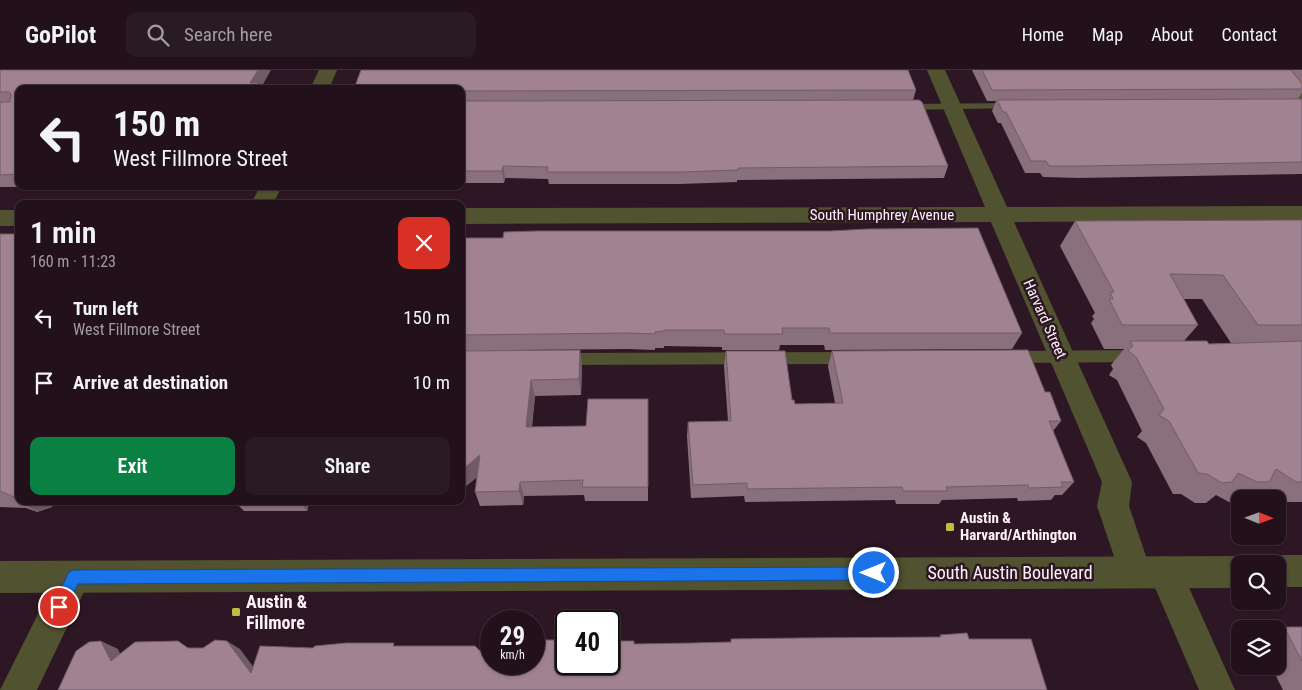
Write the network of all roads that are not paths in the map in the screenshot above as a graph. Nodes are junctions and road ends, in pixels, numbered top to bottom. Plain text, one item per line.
1 (328, 70) edge
2 (936, 70) edge
3 (1282, 70) edge
4 (321, 85) edge
5 (1302, 97) edge
6 (952, 106) junction
7 (1029, 106) edge
8 (894, 107) edge
9 (1302, 213) edge
10 (998, 214) junction
11 (465, 216) edge
12 (0, 218) edge
13 (15, 218) edge
14 (1149, 356) edge
15 (996, 357) edge
16 (1062, 357) junction
17 (867, 358) edge
18 (550, 359) edge
19 (1286, 571) edge
20 (1302, 571) edge
21 (1150, 572) junction
22 (1231, 572) edge
23 (0, 577) edge
24 (74, 577) junction
25 (18, 690) edge
26 (1217, 690) edge

1 - 4 street
2 - 6 street, Harvard Street
3 - 5 lane
6 - 7 lane
6 - 8 lane
6 - 10 street, Harvard Street
9 - 10 street, South Humphrey Avenue
10 - 11 street, South Humphrey Avenue
10 - 16 street, Harvard Street
12 - 13 street
14 - 16 lane
15 - 16 lane
16 - 21 street, Harvard Street
17 - 18 lane
19 - 20 street
21 - 22 street, South Austin Boulevard
21 - 24 street, South Austin Boulevard
21 - 26 street, Harvard Street
23 - 24 street, South Austin Boulevard
24 - 25 street

